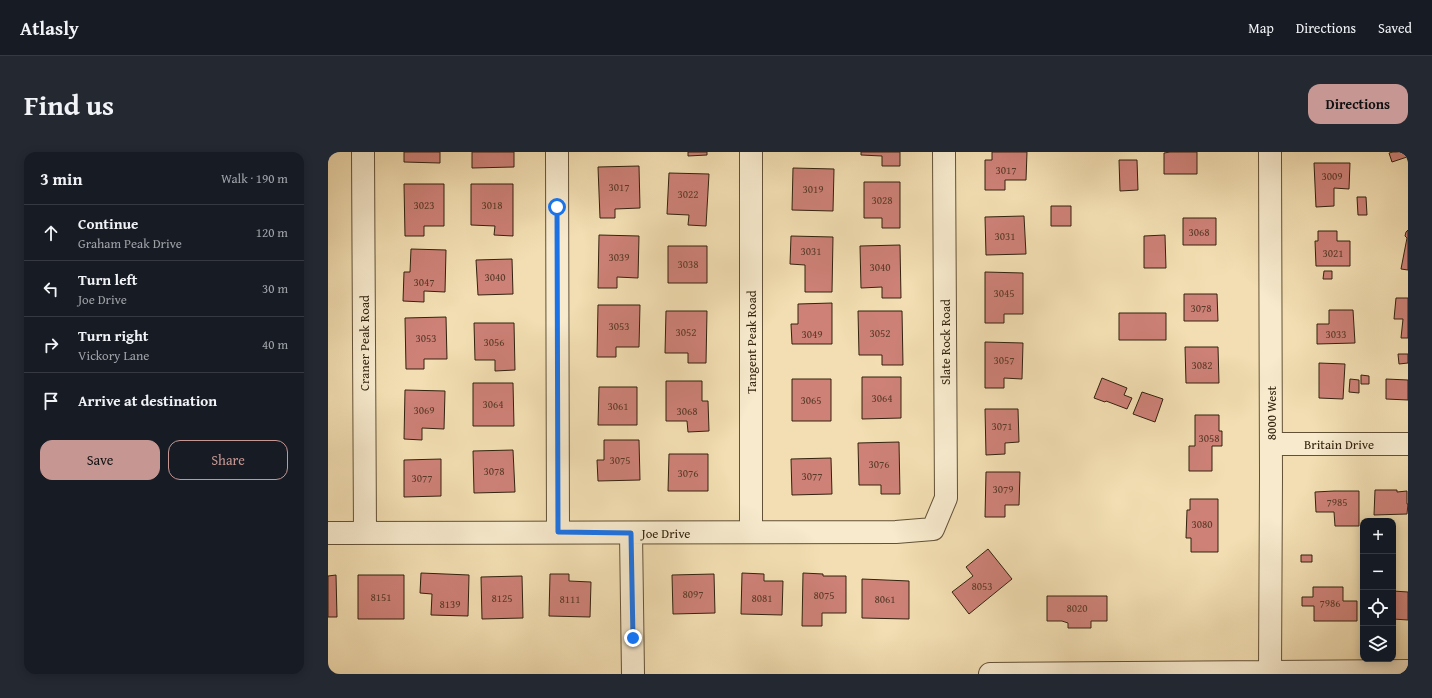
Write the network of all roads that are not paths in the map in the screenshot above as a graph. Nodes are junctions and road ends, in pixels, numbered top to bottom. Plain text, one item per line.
1 (363, 152) edge
2 (557, 152) edge
3 (751, 152) edge
4 (944, 152) edge
5 (1270, 152) edge
6 (1271, 444) junction
7 (1408, 444) edge
8 (933, 529) joint
9 (558, 532) junction
10 (751, 532) junction
11 (328, 533) edge
12 (365, 533) junction
13 (631, 533) junction
14 (1408, 671) edge
15 (1270, 673) edge
16 (633, 674) edge
17 (990, 674) edge

1 - 12 street, Craner Peak Road
2 - 9 street
3 - 10 street, Tangent Peak Road
4 - 8 street, Slate Rock Road
5 - 6 street, 8000 West
6 - 7 street, Britain Drive
6 - 15 street, 8000 West
8 - 10 street, Joe Drive
9 - 12 street, Joe Drive
9 - 13 street, Joe Drive
10 - 13 street, Joe Drive
11 - 12 street, Joe Drive
13 - 16 street
14 - 15 street
15 - 17 street

